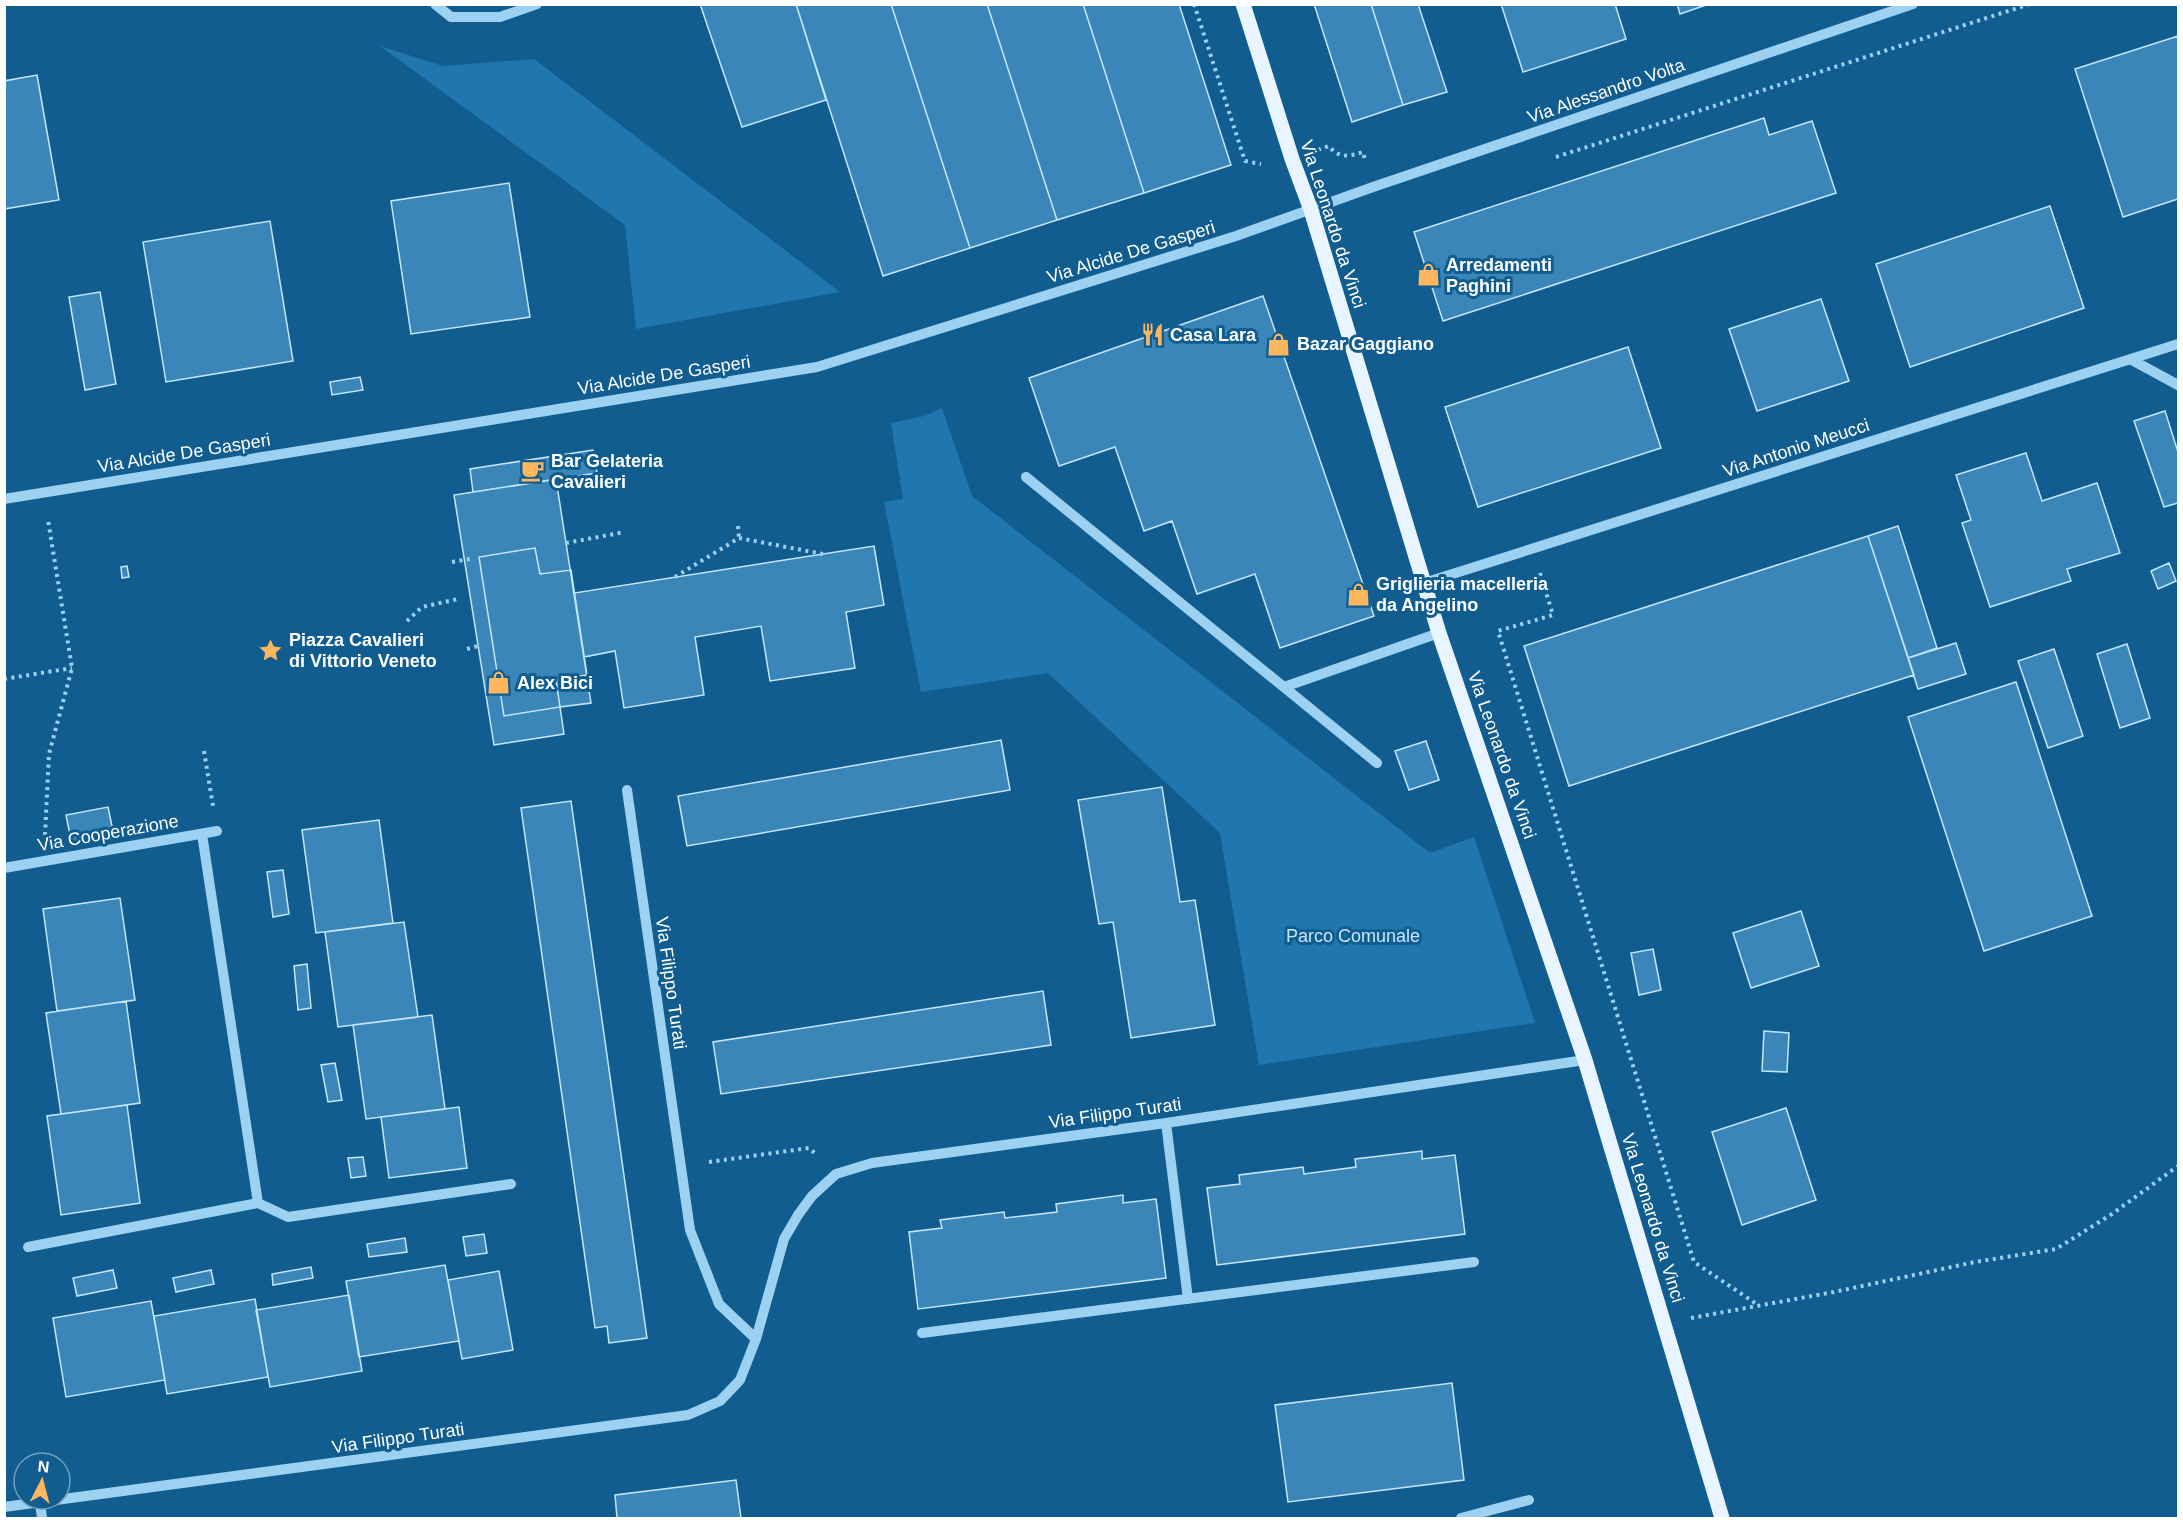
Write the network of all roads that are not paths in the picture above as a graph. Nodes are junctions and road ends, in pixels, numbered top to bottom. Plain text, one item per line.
1 (435, 4) edge
2 (537, 4) edge
3 (1244, 4) edge
4 (1913, 4) edge
5 (1311, 210) junction
6 (2178, 344) edge
7 (2130, 359) junction
8 (2178, 385) edge
9 (1026, 477) dead end
10 (4, 499) edge
11 (1424, 583) junction
12 (1440, 633) junction
13 (1284, 687) junction
14 (1377, 763) dead end
15 (627, 790) dead end
16 (218, 831) road end
17 (202, 834) junction
18 (4, 868) edge
19 (1585, 1060) junction
20 (1166, 1124) junction
21 (511, 1184) dead end
22 (258, 1203) junction
23 (28, 1247) dead end
24 (1473, 1262) dead end
25 (1188, 1299) junction
26 (922, 1333) dead end
27 (756, 1339) junction
28 (72, 1499) edge
29 (1529, 1500) dead end
30 (1461, 1518) edge
31 (1722, 1518) edge

1 - 2 street
3 - 5 main road, Via Leonardo da Vinci
4 - 5 street, Via Alessandro Volta
5 - 10 street, Via Alcide De Gasperi
5 - 11 main road, Via Leonardo da Vinci
6 - 7 street, Via Antonio Meucci
7 - 8 street
7 - 11 street, Via Antonio Meucci
9 - 13 street
11 - 12 main road, Via Leonardo da Vinci
12 - 13 street
12 - 19 main road, Via Leonardo da Vinci
13 - 14 street
15 - 27 street, Via Filippo Turati
16 - 17 street, Via Cooperazione
17 - 18 street, Via Cooperazione
17 - 22 street
19 - 20 street, Via Filippo Turati
19 - 31 main road, Via Leonardo da Vinci
20 - 25 street
20 - 27 street, Via Filippo Turati
21 - 22 street
22 - 23 street
24 - 25 street
25 - 26 street
27 - 28 street, Via Filippo Turati
29 - 30 street

